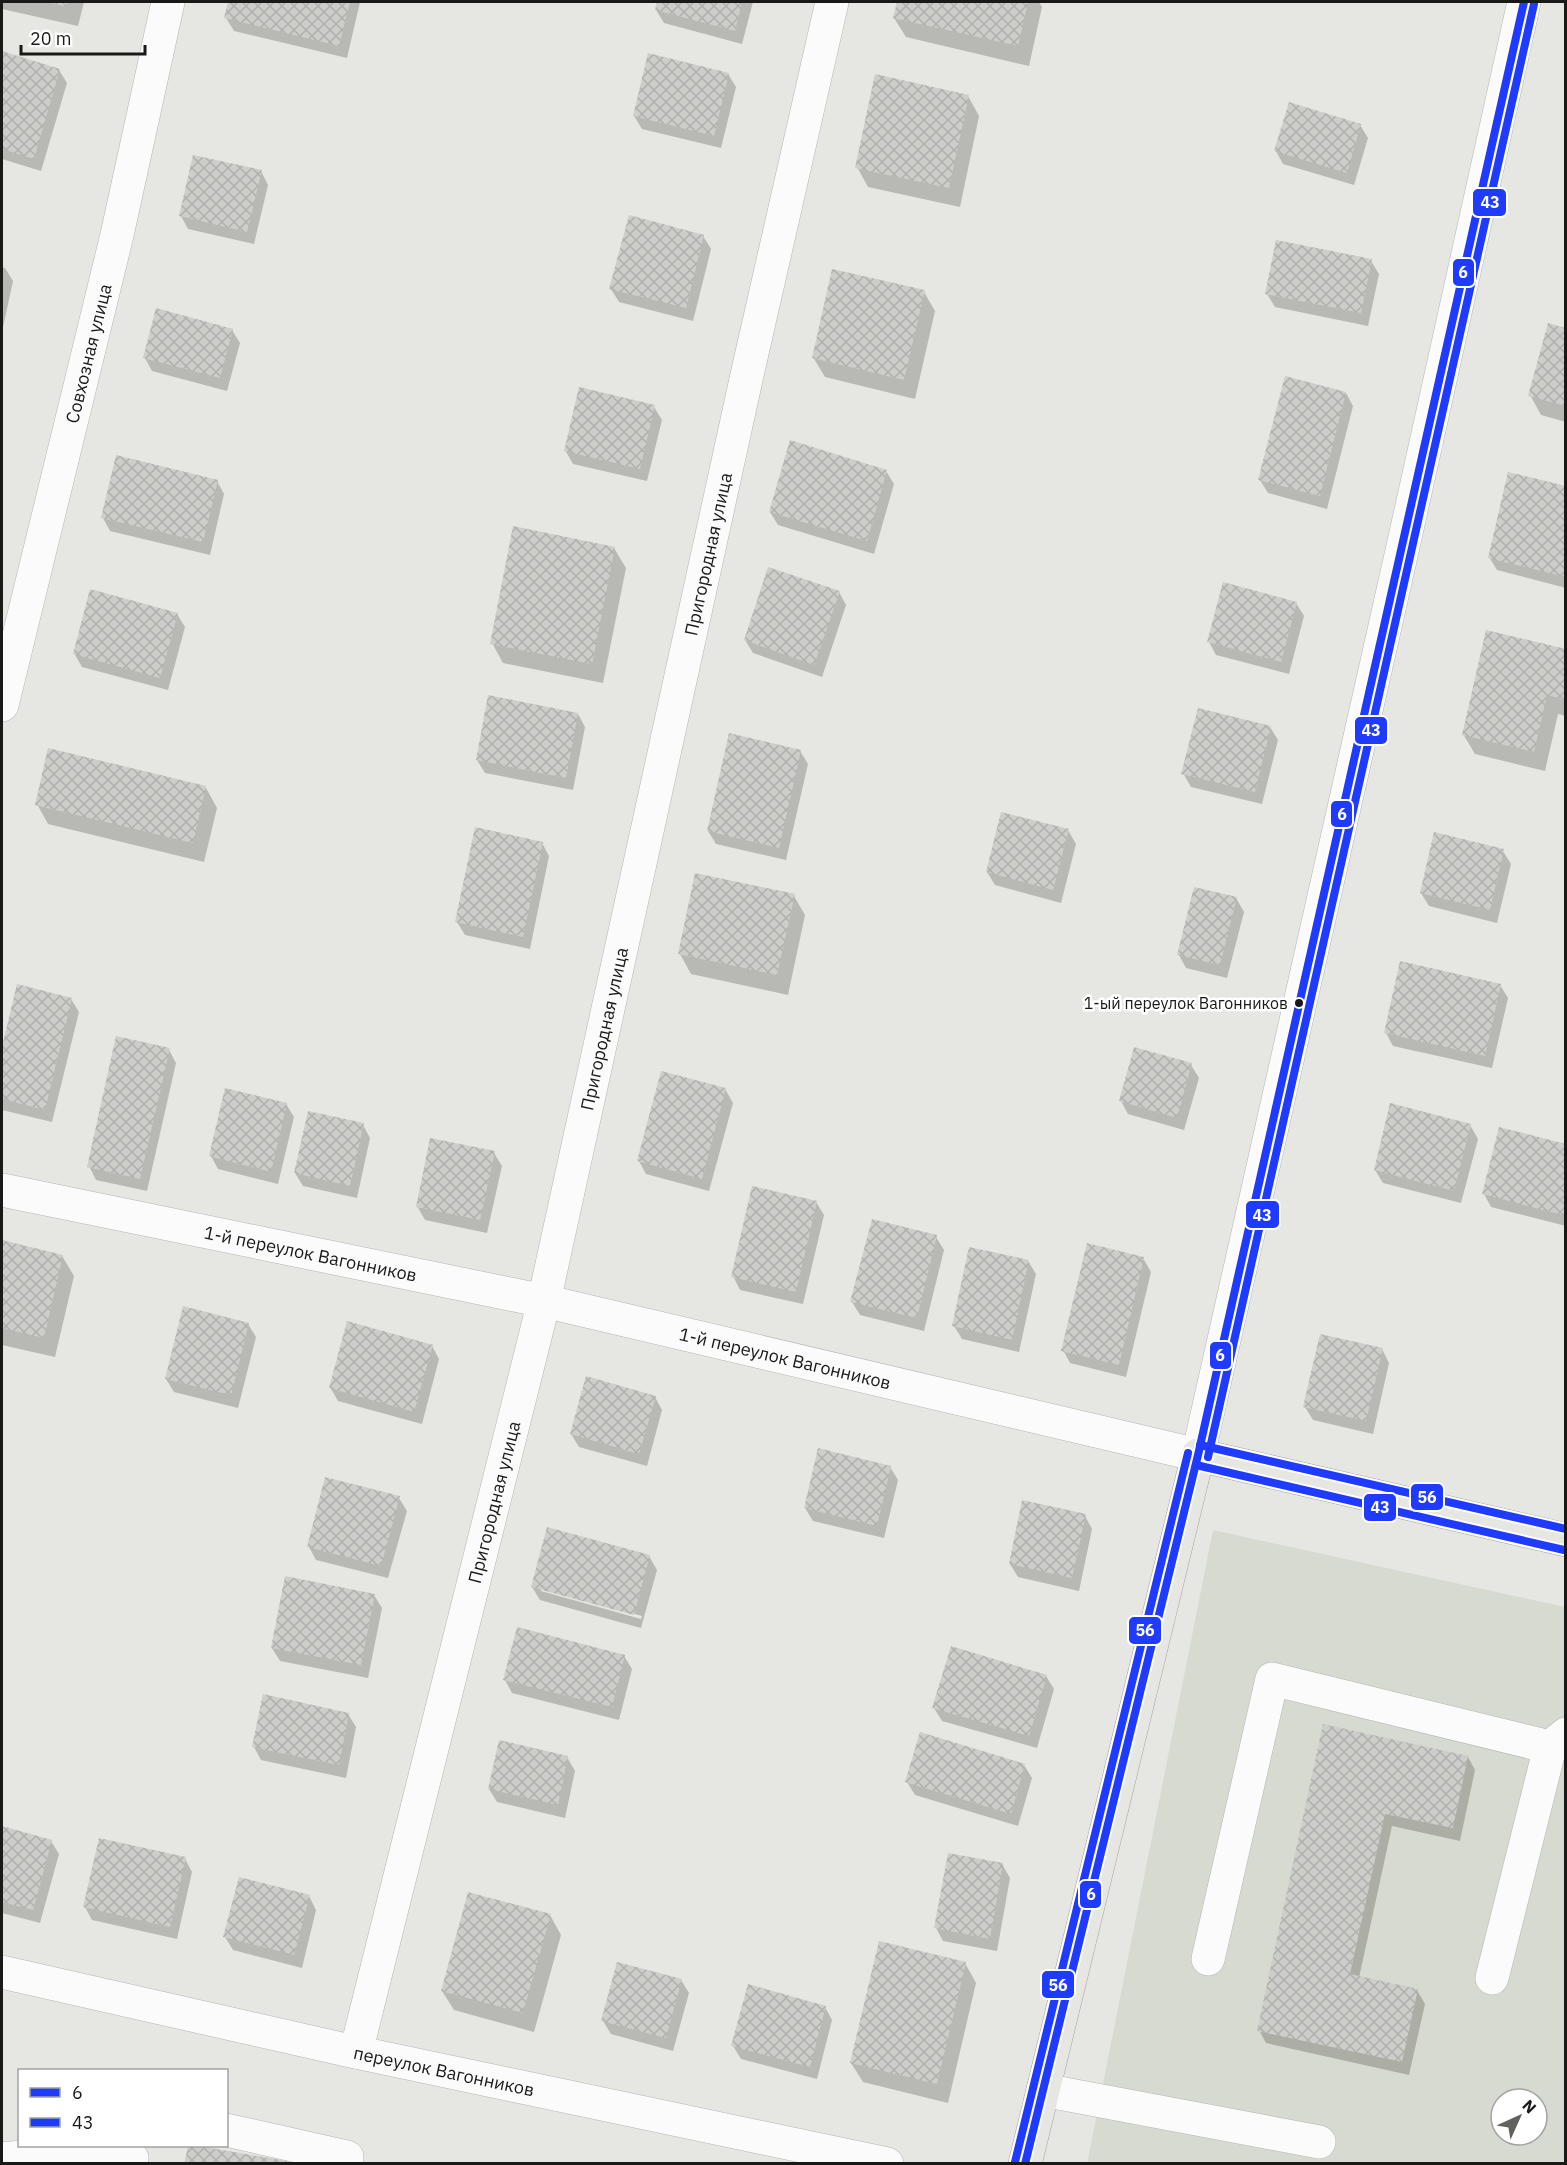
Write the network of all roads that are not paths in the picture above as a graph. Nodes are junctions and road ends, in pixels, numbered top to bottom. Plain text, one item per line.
1 (168, 2) edge
2 (832, 2) edge
3 (1524, 2) edge
4 (2, 705) edge
5 (2, 1190) edge
6 (544, 1301) junction
7 (1198, 1455) junction
8 (1566, 1540) edge
9 (1558, 1741) edge
10 (1208, 1959) dead end
11 (2, 1972) edge
12 (1492, 1978) dead end
13 (356, 2052) junction
14 (1042, 2090) junction
15 (228, 2130) edge
16 (1319, 2142) dead end
17 (136, 2156) edge
18 (2, 2159) edge
19 (346, 2163) edge
20 (887, 2163) edge
21 (1024, 2163) edge

1 - 4 street, Совхозная улица
2 - 6 street, Пригородная улица
3 - 7 street
5 - 6 street, 1-й переулок Вагонников
6 - 7 street, 1-й переулок Вагонников
6 - 13 street, Пригородная улица
7 - 8 main road, 1-й переулок Вагонников
7 - 14 main road
9 - 10 street
9 - 12 street
11 - 13 street, переулок Вагонников
13 - 20 street, переулок Вагонников
14 - 16 street
14 - 21 main road
15 - 19 street
17 - 18 street

